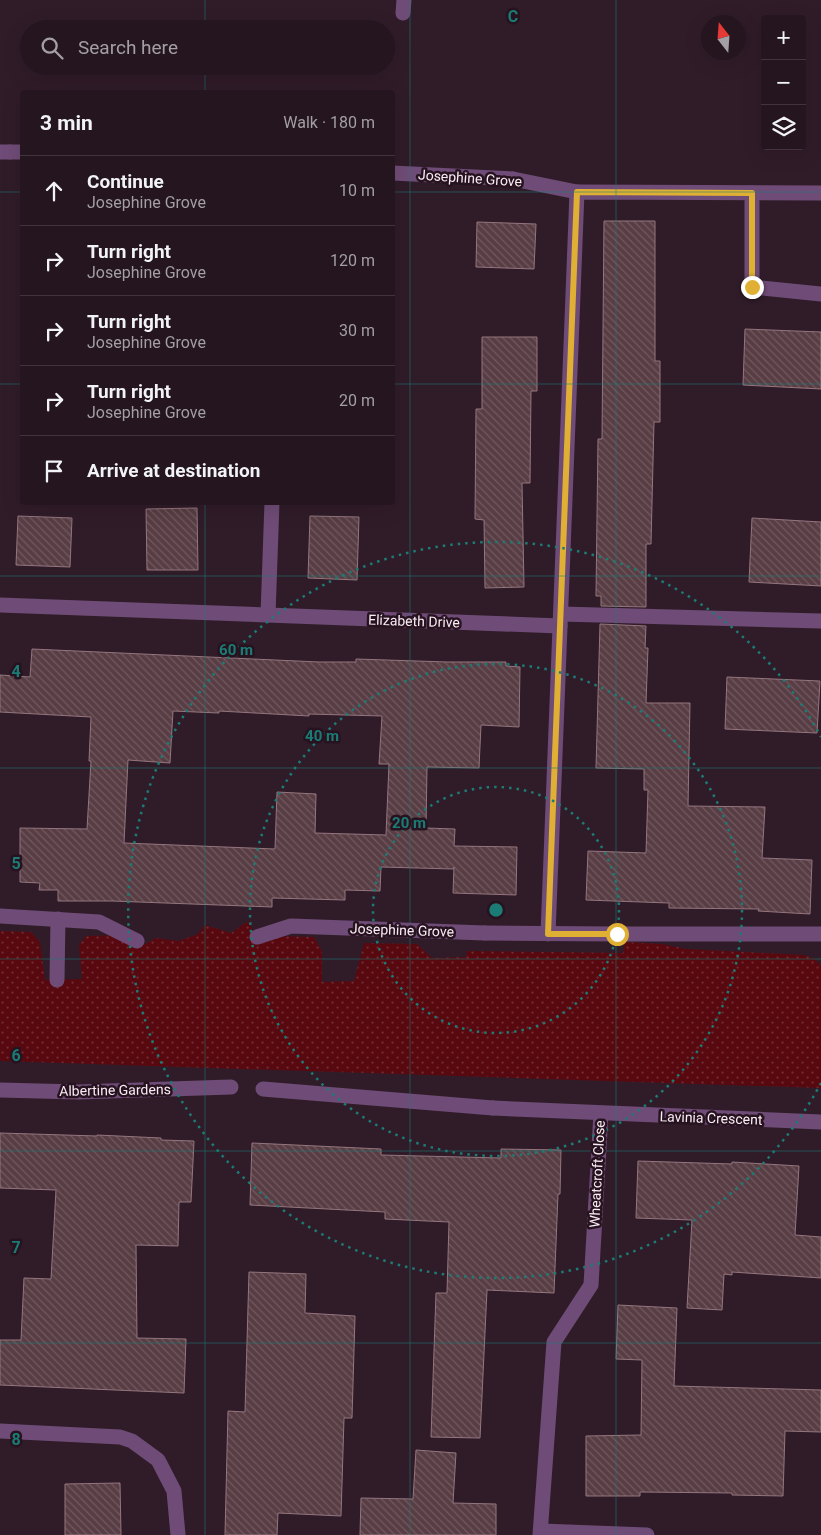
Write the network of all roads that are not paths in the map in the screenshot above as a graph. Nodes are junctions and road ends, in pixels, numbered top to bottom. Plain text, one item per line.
1 (395, 173) edge
2 (577, 192) junction
3 (752, 193) junction
4 (821, 193) edge
5 (821, 294) edge
6 (272, 505) edge
7 (0, 605) edge
8 (268, 615) junction
9 (560, 620) junction
10 (821, 622) edge
11 (0, 916) edge
12 (58, 919) junction
13 (548, 934) junction
14 (821, 934) edge
15 (257, 938) dead end
16 (137, 940) dead end
17 (57, 980) dead end
18 (231, 1087) dead end
19 (264, 1089) dead end
20 (0, 1090) edge
21 (601, 1113) junction
22 (821, 1122) edge
23 (0, 1431) edge
24 (540, 1533) edge
25 (178, 1535) edge
26 (647, 1535) edge

1 - 2 street, Josephine Grove
2 - 3 street, Josephine Grove
2 - 9 street
3 - 4 street, Josephine Grove
3 - 5 street
6 - 8 street
7 - 8 street, Elizabeth Drive
8 - 9 street, Elizabeth Drive
9 - 10 street, Elizabeth Drive
9 - 13 street
11 - 12 street
12 - 16 street
12 - 17 street
13 - 14 street, Josephine Grove
13 - 15 street, Josephine Grove
18 - 20 street, Albertine Gardens
19 - 21 street, Wheatcroft Close
21 - 22 street, Lavinia Crescent
21 - 24 street, Wheatcroft Close
23 - 25 street
24 - 26 street

